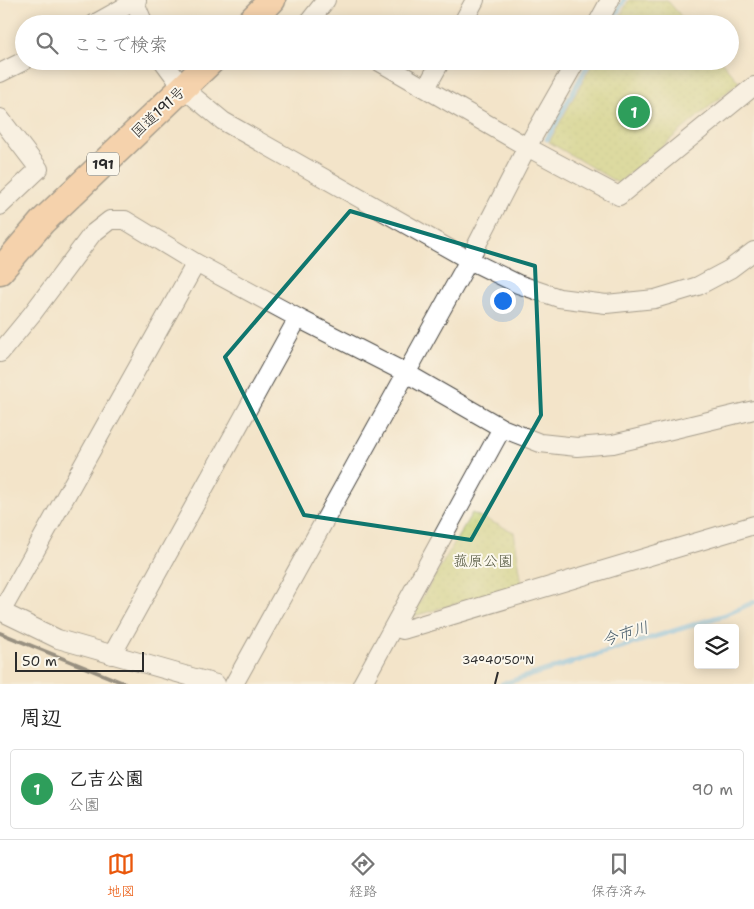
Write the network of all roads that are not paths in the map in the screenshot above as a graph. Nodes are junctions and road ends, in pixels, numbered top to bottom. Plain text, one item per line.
1 (272, 0) edge
2 (326, 0) edge
3 (475, 0) edge
4 (610, 0) edge
5 (135, 1) edge
6 (110, 15) edge
7 (140, 15) edge
8 (257, 15) edge
9 (314, 15) edge
10 (467, 15) edge
11 (602, 15) edge
12 (15, 66) edge
13 (170, 70) edge
14 (202, 70) edge
15 (394, 70) edge
16 (436, 70) edge
17 (571, 70) edge
18 (0, 73) edge
19 (754, 86) edge
20 (184, 88) junction
21 (426, 88) junction
22 (0, 118) edge
23 (527, 147) junction
24 (0, 206) edge
25 (754, 250) edge
26 (468, 260) junction
27 (196, 263) junction
28 (0, 271) edge
29 (298, 318) junction
30 (0, 353) edge
31 (406, 373) junction
32 (754, 410) edge
33 (502, 428) junction
34 (754, 525) edge
35 (1, 611) edge
36 (394, 627) junction
37 (112, 655) junction
38 (216, 684) edge
39 (234, 684) edge
40 (362, 684) edge

1 - 8 highway
2 - 9 street
3 - 10 street
4 - 11 street
5 - 6 street
5 - 7 street
12 - 18 street
13 - 20 street
14 - 20 highway, 国道191号 / 191
15 - 21 street
16 - 21 street
17 - 23 street
19 - 23 street
20 - 26 street
20 - 28 highway, 国道191号 / 191
21 - 23 street
22 - 24 street
23 - 26 street
25 - 26 street
26 - 31 street
27 - 29 street
27 - 30 street
27 - 35 street
29 - 31 street
29 - 37 street
31 - 33 street
31 - 39 street
32 - 33 street
33 - 36 street
34 - 36 street
35 - 37 street
36 - 40 street
37 - 38 street

